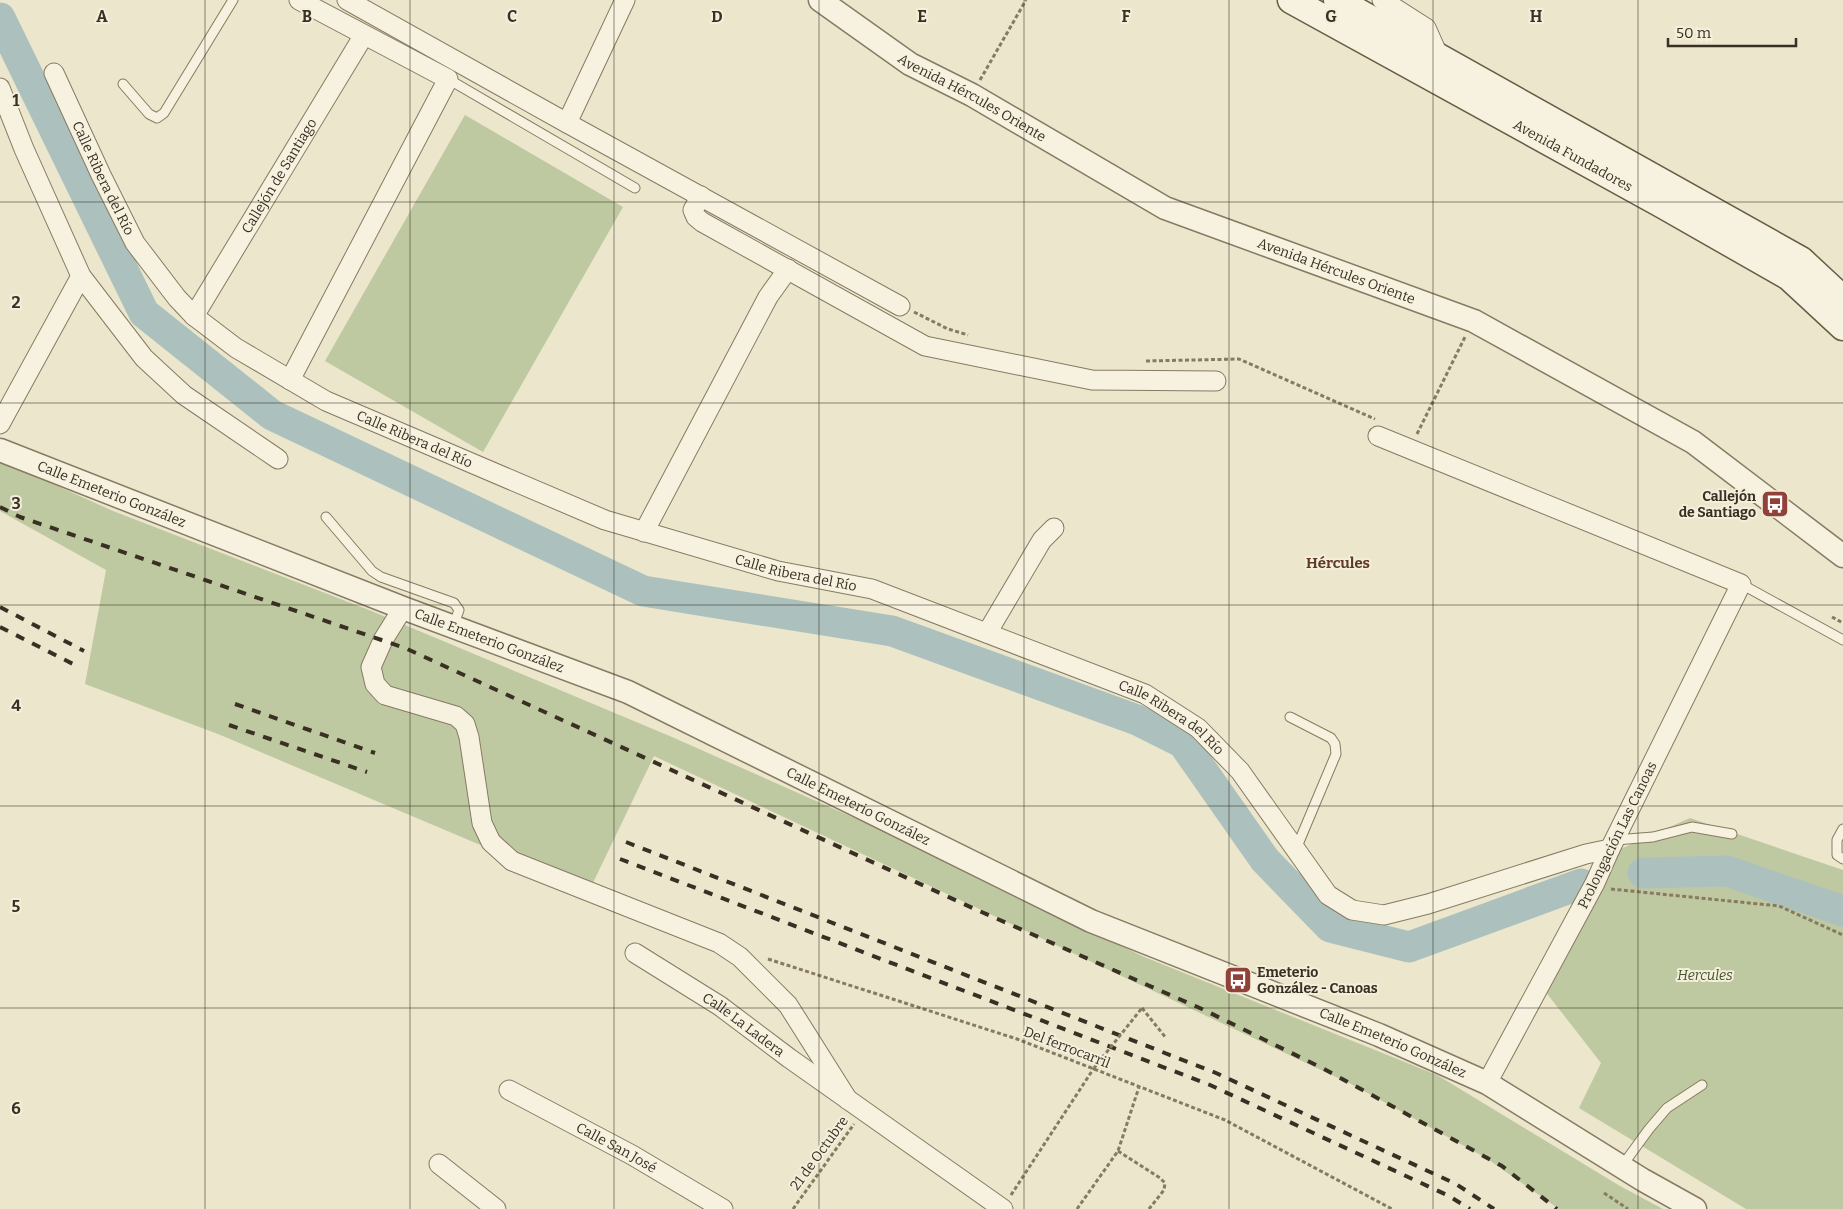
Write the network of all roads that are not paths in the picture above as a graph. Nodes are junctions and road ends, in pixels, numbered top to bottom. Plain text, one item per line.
1 (234, 0) edge
2 (298, 0) edge
3 (347, 0) edge
4 (626, 0) edge
5 (820, 0) edge
6 (1291, 0) edge
7 (1337, 0) edge
8 (1382, 0) edge
9 (364, 35) junction
10 (1439, 57) junction
11 (54, 73) dead end
12 (448, 79) junction
13 (123, 84) dead end
14 (0, 88) edge
15 (567, 123) junction
16 (635, 188) dead end
17 (701, 196) junction
18 (788, 269) junction
19 (81, 276) junction
20 (1843, 299) edge
21 (900, 306) dead end
22 (194, 316) junction
23 (1843, 327) edge
24 (290, 380) junction
25 (1216, 381) dead end
26 (0, 424) edge
27 (1378, 436) dead end
28 (0, 450) edge
29 (278, 459) dead end
30 (326, 517) dead end
31 (1054, 528) dead end
32 (644, 532) junction
33 (1843, 556) edge
34 (1741, 584) junction
35 (404, 608) junction
36 (453, 627) junction
37 (987, 633) junction
38 (1843, 640) edge
39 (1290, 717) dead end
40 (1843, 829) edge
41 (1732, 834) dead end
42 (1612, 844) junction
43 (1296, 849) junction
44 (1843, 859) edge
45 (635, 953) dead end
46 (1487, 1083) junction
47 (1702, 1085) dead end
48 (509, 1090) dead end
49 (856, 1106) junction
50 (439, 1164) dead end
51 (1622, 1166) junction
52 (496, 1209) edge
53 (722, 1209) edge
54 (1002, 1209) edge
55 (1695, 1209) edge

1 - 13 lane
2 - 9 street
3 - 15 street
4 - 15 street
5 - 33 street, Avenida Hércules Oriente
6 - 23 main road, Avenida Fundadores
7 - 10 main road, Avenida Fundadores
8 - 10 street
9 - 12 street
9 - 22 street, Callejón de Santiago
10 - 20 main road, Avenida Fundadores
11 - 22 street, Calle Ribera del Río
12 - 16 lane
12 - 24 street
14 - 19 street
15 - 17 street
17 - 18 street
17 - 21 street
18 - 25 street
18 - 32 street
19 - 26 street
19 - 29 street
22 - 24 street, Calle Ribera del Río
24 - 32 street, Calle Ribera del Río
27 - 34 street
28 - 35 street, Calle Emeterio González
30 - 36 lane
31 - 37 street
32 - 37 street, Calle Ribera del Río
34 - 38 lane
34 - 42 street, Prolongación Las Canoas
35 - 36 street, Calle Emeterio González
35 - 49 street, Calle La Ladera
36 - 46 street, Calle Emeterio González
37 - 43 street, Calle Ribera del Río
39 - 43 lane
40 - 44 lane
41 - 42 lane
42 - 43 street, Calle Ribera del Río
42 - 46 street, Prolongación Las Canoas
45 - 49 street, Calle La Ladera
46 - 51 street, Calle Emeterio González
47 - 51 lane
48 - 53 street, Calle San José
49 - 54 street, Calle La Ladera
50 - 52 street
51 - 55 street, Calle Emeterio González

